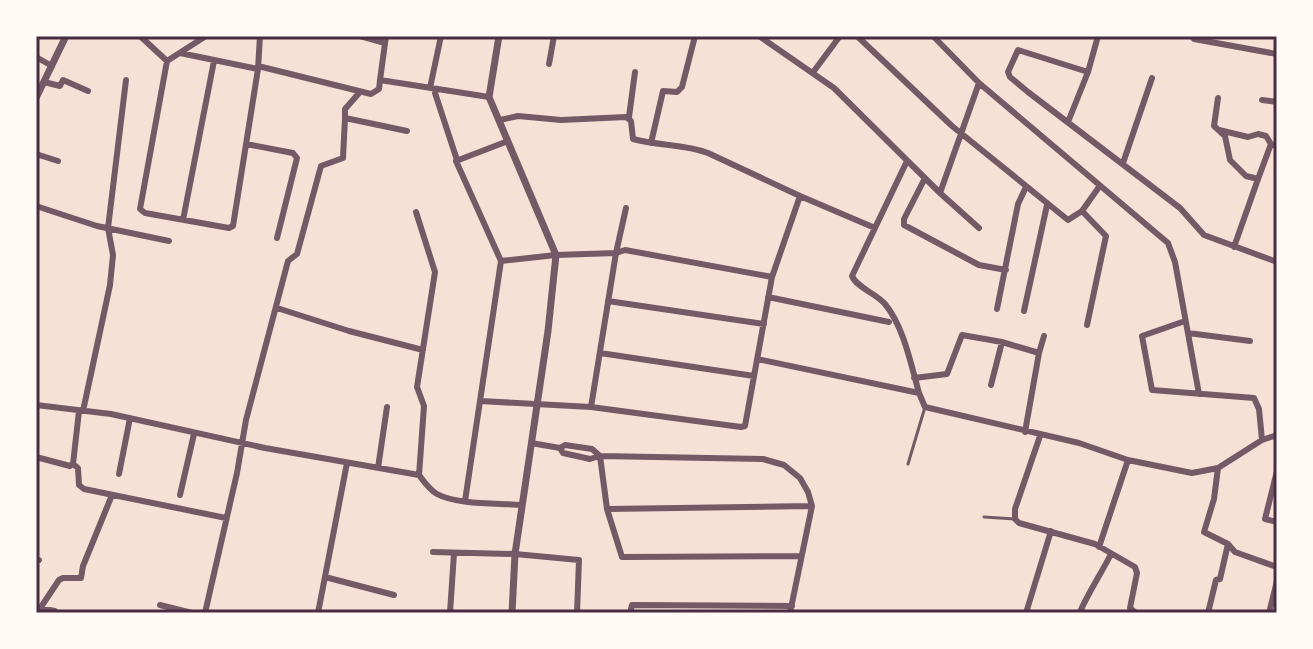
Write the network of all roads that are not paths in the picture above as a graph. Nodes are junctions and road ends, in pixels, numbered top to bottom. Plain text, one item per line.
1 (66, 36) edge
2 (140, 36) edge
3 (206, 36) edge
4 (260, 36) edge
5 (360, 36) edge
6 (441, 36) edge
7 (499, 36) edge
8 (554, 36) edge
9 (695, 36) edge
10 (759, 36) edge
11 (840, 36) edge
12 (857, 36) edge
13 (933, 36) edge
14 (1098, 36) edge
15 (1192, 36) edge
16 (386, 39) edge
17 (180, 53) junction
18 (1277, 54) edge
19 (36, 57) edge
20 (167, 60) junction
21 (214, 61) junction
22 (549, 64) dead end
23 (52, 66) junction
24 (258, 68) junction
25 (814, 71) junction
26 (635, 72) dead end
27 (1088, 72) junction
28 (1152, 78) dead end
29 (126, 80) dead end
30 (380, 80) junction
31 (44, 82) junction
32 (979, 83) junction
33 (433, 88) junction
34 (88, 91) dead end
35 (360, 92) junction
36 (489, 97) junction
37 (36, 98) edge
38 (1218, 98) dead end
39 (1262, 100) dead end
40 (1277, 102) edge
41 (629, 117) junction
42 (345, 118) junction
43 (500, 120) junction
44 (1068, 122) junction
45 (1216, 129) junction
46 (407, 131) dead end
47 (960, 133) junction
48 (508, 141) junction
49 (651, 143) junction
50 (246, 144) junction
51 (1274, 145) edge
52 (36, 154) edge
53 (58, 161) dead end
54 (907, 161) junction
55 (456, 162) junction
56 (1123, 163) junction
57 (925, 178) junction
58 (1258, 179) junction
59 (1026, 187) junction
60 (1099, 187) junction
61 (940, 193) junction
62 (800, 196) junction
63 (1047, 205) junction
64 (36, 206) edge
65 (626, 208) dead end
66 (1082, 211) junction
67 (416, 212) dead end
68 (183, 220) junction
69 (108, 228) junction
70 (875, 228) junction
71 (979, 228) dead end
72 (277, 238) dead end
73 (169, 241) dead end
74 (1234, 247) junction
75 (616, 253) junction
76 (556, 255) junction
77 (501, 261) junction
78 (1277, 262) edge
79 (1006, 270) junction
80 (772, 277) junction
81 (768, 297) junction
82 (608, 301) junction
83 (277, 308) junction
84 (997, 309) dead end
85 (1024, 311) dead end
86 (1185, 321) junction
87 (889, 322) dead end
88 (764, 324) junction
89 (1087, 325) dead end
90 (1188, 333) junction
91 (1044, 336) dead end
92 (1250, 341) dead end
93 (1002, 342) junction
94 (423, 350) junction
95 (600, 353) junction
96 (1039, 353) junction
97 (757, 359) junction
98 (754, 376) junction
99 (914, 378) junction
100 (991, 385) dead end
101 (919, 393) junction
102 (1199, 394) junction
103 (480, 401) junction
104 (36, 405) edge
105 (387, 407) dead end
106 (591, 407) junction
107 (925, 407) junction
108 (535, 410) junction
109 (81, 411) junction
110 (130, 418) junction
111 (1025, 432) junction
112 (194, 434) junction
113 (1277, 435) edge
114 (1040, 436) junction
115 (1262, 440) junction
116 (241, 442) junction
117 (531, 443) junction
118 (600, 456) junction
119 (36, 457) edge
120 (1128, 460) junction
121 (347, 463) junction
122 (73, 464) junction
123 (908, 464) dead end
124 (378, 468) junction
125 (1218, 468) junction
126 (1277, 471) edge
127 (119, 474) dead end
128 (419, 475) junction
129 (112, 495) junction
130 (180, 495) dead end
131 (465, 501) junction
132 (521, 505) junction
133 (812, 506) junction
134 (607, 509) junction
135 (984, 517) dead end
136 (226, 518) junction
137 (1015, 519) junction
138 (1277, 522) edge
139 (1051, 531) junction
140 (1228, 544) junction
141 (1099, 547) junction
142 (433, 552) dead end
143 (454, 553) junction
144 (515, 554) junction
145 (1111, 554) junction
146 (801, 556) junction
147 (1277, 567) edge
148 (325, 577) junction
149 (1277, 581) edge
150 (394, 595) dead end
151 (160, 605) dead end
152 (38, 609) edge
153 (791, 610) edge
154 (55, 611) dead end
155 (1080, 612) edge
156 (192, 613) edge
157 (205, 613) edge
158 (318, 613) edge
159 (450, 613) edge
160 (512, 613) edge
161 (577, 613) edge
162 (630, 613) edge
163 (1026, 613) edge
164 (1136, 613) edge
165 (1208, 613) edge
166 (1269, 613) edge

1 - 23 street
2 - 20 street
3 - 17 street
4 - 24 street
5 - 16 street
6 - 33 street
7 - 36 street
8 - 22 street
9 - 49 street
10 - 25 street
11 - 25 street
12 - 47 street
13 - 32 street
14 - 27 street
15 - 18 street
16 - 30 street
17 - 20 street
17 - 21 street
19 - 23 street
20 - 68 street
21 - 24 street
21 - 68 street
23 - 31 street
24 - 35 street
24 - 50 street
25 - 54 street
26 - 41 street
27 - 44 street
27 - 44 street
28 - 56 street
29 - 69 street
30 - 33 street
30 - 35 street
31 - 34 street
31 - 37 street
32 - 47 street
32 - 60 street
33 - 36 street
33 - 55 street
35 - 42 street
36 - 43 street
38 - 45 street
39 - 40 street
41 - 43 street
41 - 49 street
42 - 46 street
42 - 83 street
43 - 48 street
44 - 56 street
45 - 51 street
45 - 58 street
47 - 59 street
47 - 61 street
48 - 55 street
48 - 76 street
49 - 62 street
50 - 68 street
50 - 72 street
51 - 58 street
52 - 53 street
54 - 57 street
54 - 70 street
55 - 77 street
56 - 74 street
57 - 61 street
57 - 79 street
58 - 74 street
59 - 63 street
59 - 79 street
60 - 66 street
60 - 86 street
61 - 71 street
62 - 70 street
62 - 80 street
63 - 66 street
63 - 85 street
64 - 69 street
65 - 75 street
66 - 89 street
67 - 94 street
69 - 73 street
69 - 109 street
70 - 99 street
74 - 78 street
75 - 76 street
75 - 80 street
75 - 82 street
76 - 77 street
76 - 108 street
77 - 103 street
79 - 84 street
80 - 81 street
81 - 87 street
81 - 88 street
82 - 88 street
82 - 95 street
83 - 94 street
83 - 116 street
86 - 90 street
86 - 102 street
88 - 97 street
90 - 92 street
90 - 102 street
91 - 96 street
93 - 96 street
93 - 99 street
93 - 100 street
94 - 128 street
95 - 98 street
95 - 106 street
96 - 111 street
97 - 98 street
97 - 101 street
98 - 106 street
99 - 101 street
101 - 107 street
102 - 115 street
103 - 108 street
103 - 131 street
104 - 109 street
105 - 124 street
106 - 108 street
107 - 111 street
107 - 123 lane
108 - 117 street
109 - 110 street
109 - 122 street
110 - 112 street
110 - 127 street
111 - 114 street
112 - 116 street
112 - 130 street
113 - 115 street
114 - 120 street
114 - 137 street
115 - 125 street
116 - 121 street
116 - 136 street
117 - 118 street
117 - 132 street
118 - 133 street
118 - 134 street
119 - 122 street
120 - 125 street
120 - 141 street
121 - 124 street
121 - 148 street
122 - 129 street
124 - 128 street
125 - 140 street
126 - 138 street
128 - 131 street
129 - 136 street
129 - 152 street
131 - 132 street
132 - 144 street
133 - 134 street
133 - 146 street
134 - 146 street
135 - 137 lane
136 - 157 street
137 - 139 street
139 - 141 street
139 - 163 street
140 - 147 street
140 - 165 street
141 - 145 street
142 - 143 street
143 - 144 street
143 - 159 street
144 - 160 street
144 - 161 street
145 - 155 street
145 - 164 street
146 - 153 street
148 - 150 street
148 - 158 street
149 - 166 street
151 - 156 street
152 - 154 street
153 - 162 street

